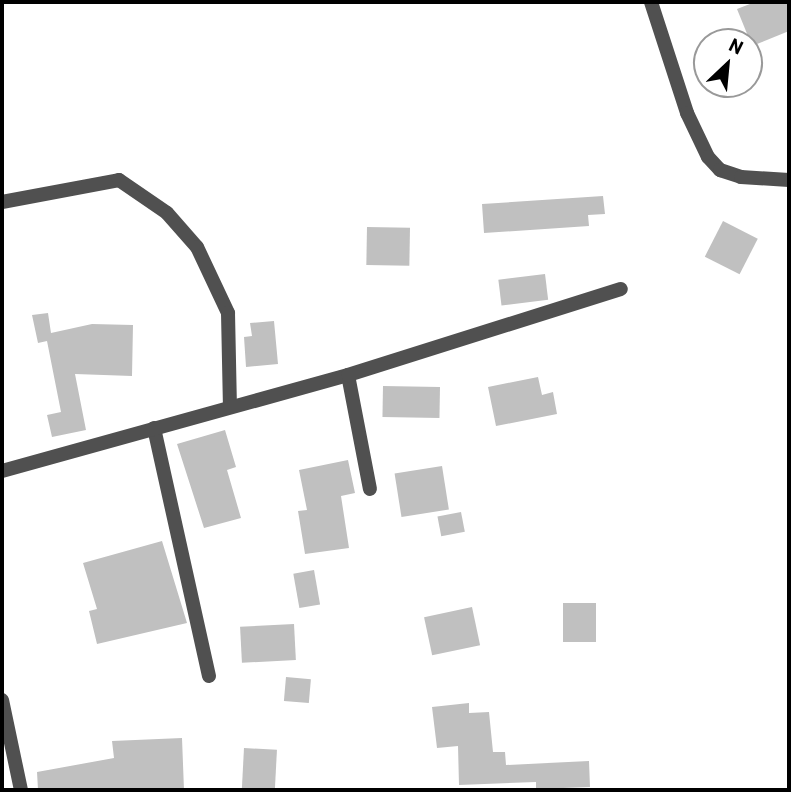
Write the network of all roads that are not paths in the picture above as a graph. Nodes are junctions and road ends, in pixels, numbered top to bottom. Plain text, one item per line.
1 (651, 2) edge
2 (789, 180) edge
3 (2, 202) edge
4 (621, 289) dead end
5 (348, 374) junction
6 (230, 406) junction
7 (154, 428) junction
8 (2, 471) edge
9 (370, 489) dead end
10 (209, 676) dead end
11 (2, 700) edge
12 (21, 790) edge

1 - 2 street
3 - 6 street
4 - 5 street
5 - 6 street
5 - 9 street
6 - 7 street
7 - 8 street
7 - 10 street
11 - 12 street

